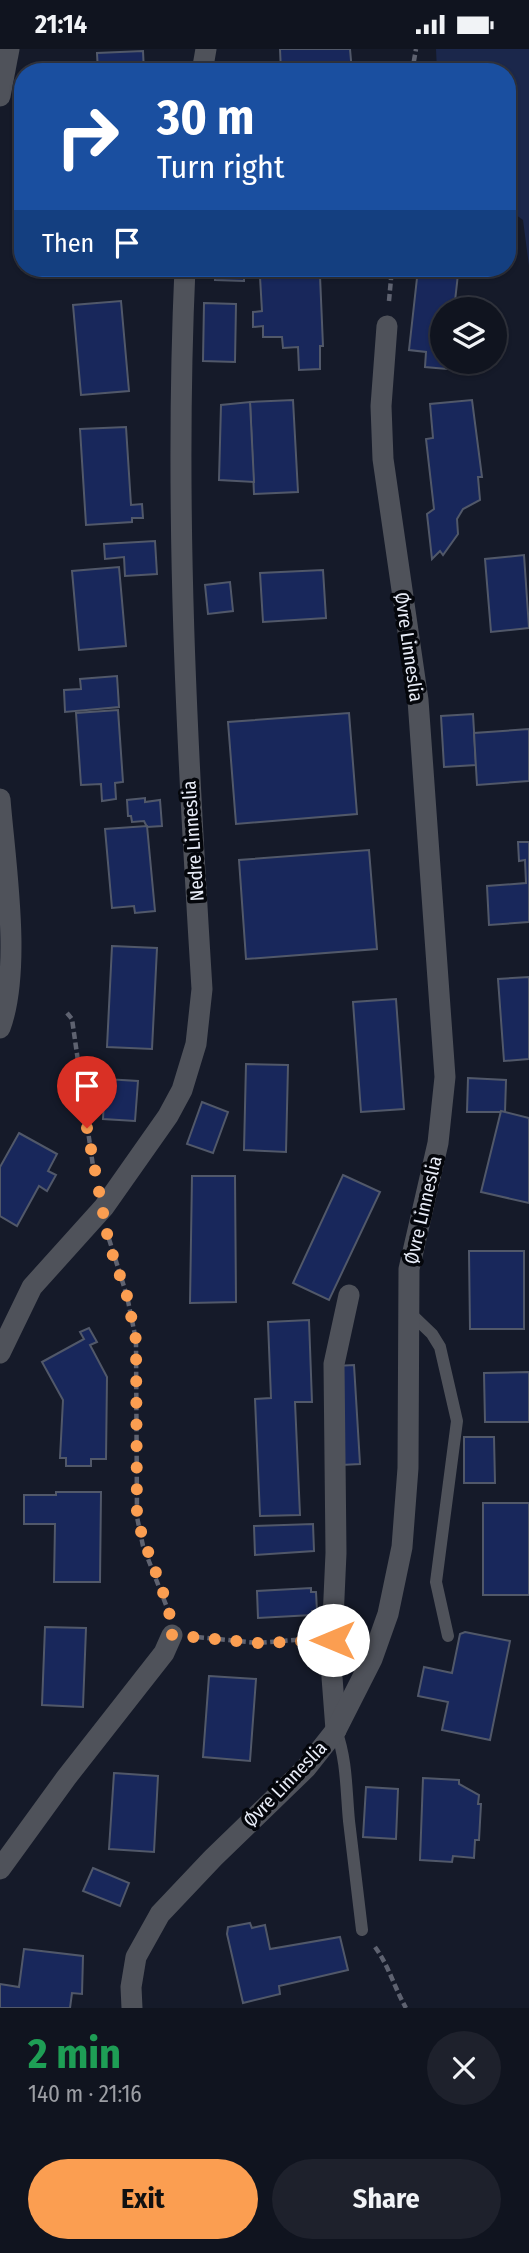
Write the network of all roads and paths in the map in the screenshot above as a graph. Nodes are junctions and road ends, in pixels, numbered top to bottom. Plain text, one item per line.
1 (9, 49) edge
2 (0, 96) edge
3 (185, 277) edge
4 (387, 327) dead end
5 (0, 799) edge
6 (66, 1013) dead end
7 (0, 1028) edge
8 (104, 1207) junction
9 (349, 1295) dead end
10 (408, 1311) junction
11 (0, 1353) edge
12 (172, 1635) junction
13 (448, 1636) dead end
14 (333, 1640) junction
15 (335, 1730) junction
16 (0, 1869) edge
17 (362, 1930) joint
18 (132, 2008) edge
19 (406, 2008) edge

1 - 2 street
3 - 8 street, Nedre Linneslia
4 - 10 street, Øvre Linneslia
5 - 7 street
6 - 8 path
8 - 11 street, Nedre Linneslia
8 - 12 path
9 - 14 street
10 - 13 lane
10 - 15 street, Øvre Linneslia
12 - 14 path
12 - 16 street
14 - 15 street
15 - 17 lane
15 - 18 street, Øvre Linneslia
17 - 19 path

